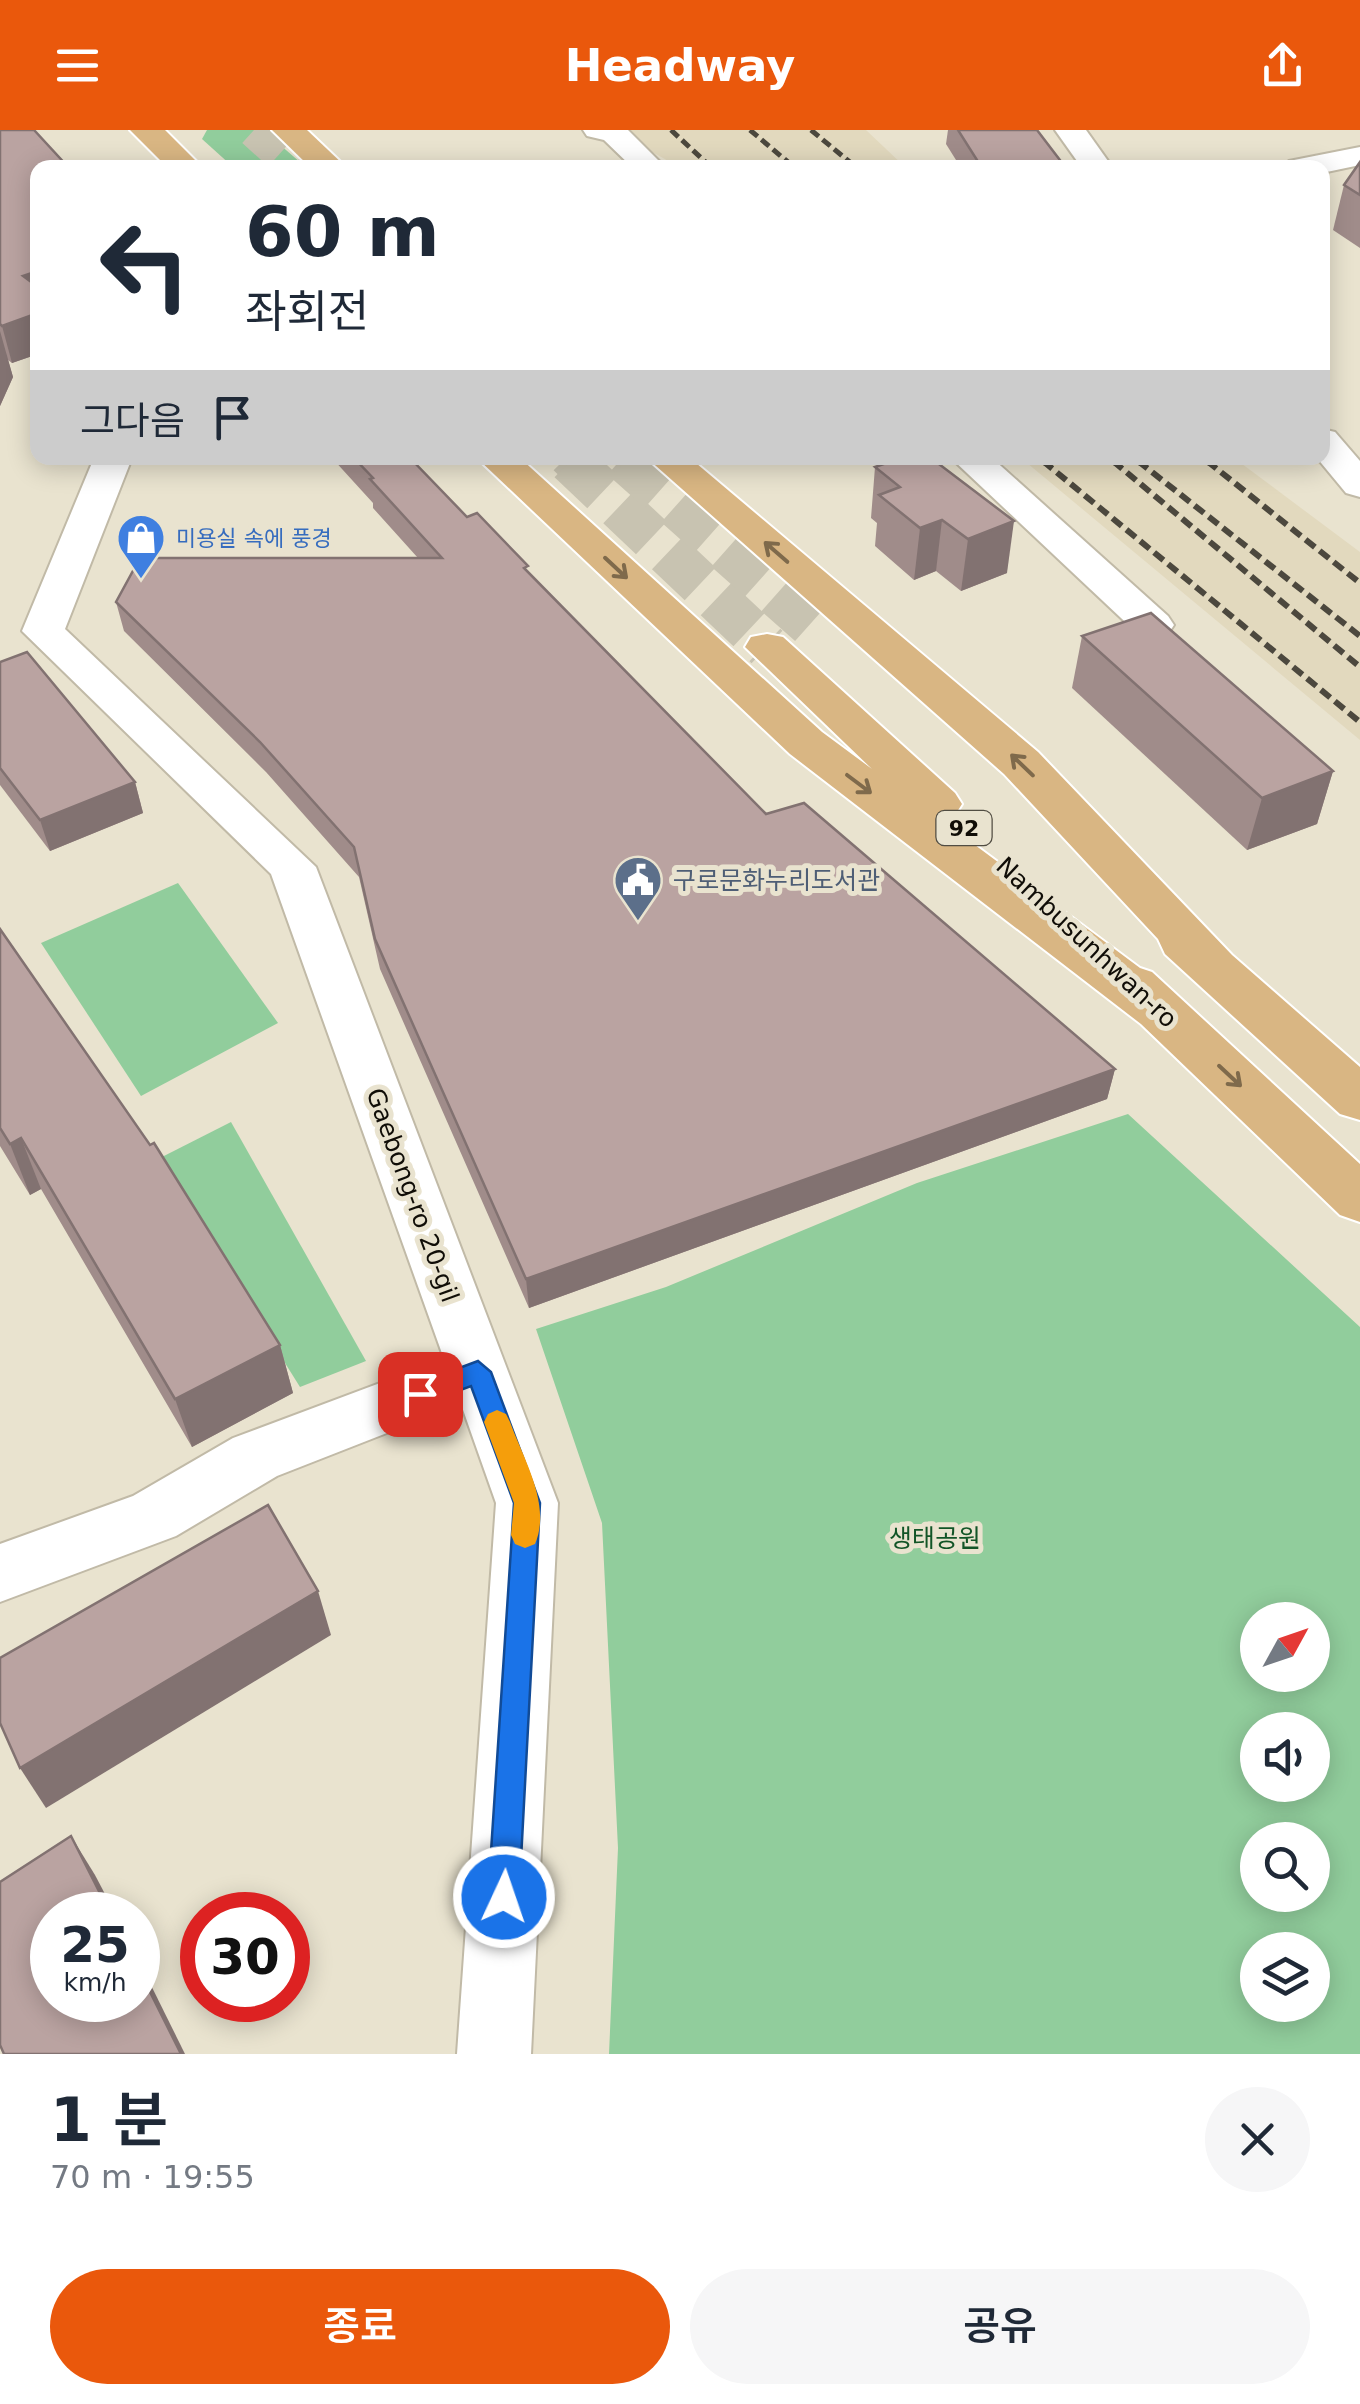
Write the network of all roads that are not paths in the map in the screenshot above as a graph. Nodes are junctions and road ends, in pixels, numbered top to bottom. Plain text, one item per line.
1 (288, 130) edge
2 (598, 130) edge
3 (1070, 130) edge
4 (1360, 156) edge
5 (320, 160) edge
6 (643, 160) edge
7 (1092, 160) edge
8 (1330, 162) edge
9 (1330, 449) edge
10 (109, 465) edge
11 (506, 465) edge
12 (675, 465) edge
13 (978, 465) edge
14 (1360, 485) edge
15 (1153, 624) edge
16 (812, 626) tunnel mouth
17 (22, 636) edge
18 (767, 647) tunnel mouth
19 (1210, 962) junction
20 (1160, 1010) junction
21 (1360, 1099) edge
22 (1360, 1199) edge
23 (478, 1372) junction
24 (0, 1573) edge
25 (494, 2054) edge

1 - 5 main road
2 - 6 street
3 - 7 street
4 - 8 street
9 - 14 street
10 - 17 street, Gaebong-ro 20-gil
11 -> 20 main road
19 -> 12 main road
13 - 15 street
16 - 19 main road, 92
17 - 23 street, Gaebong-ro 20-gil
18 - 20 main road, Nambusunhwan-ro / 92
19 - 21 main road, 92
20 -> 22 main road, Nambusunhwan-ro / 92
23 - 24 street
23 - 25 street, Gaebong-ro 20-gil

